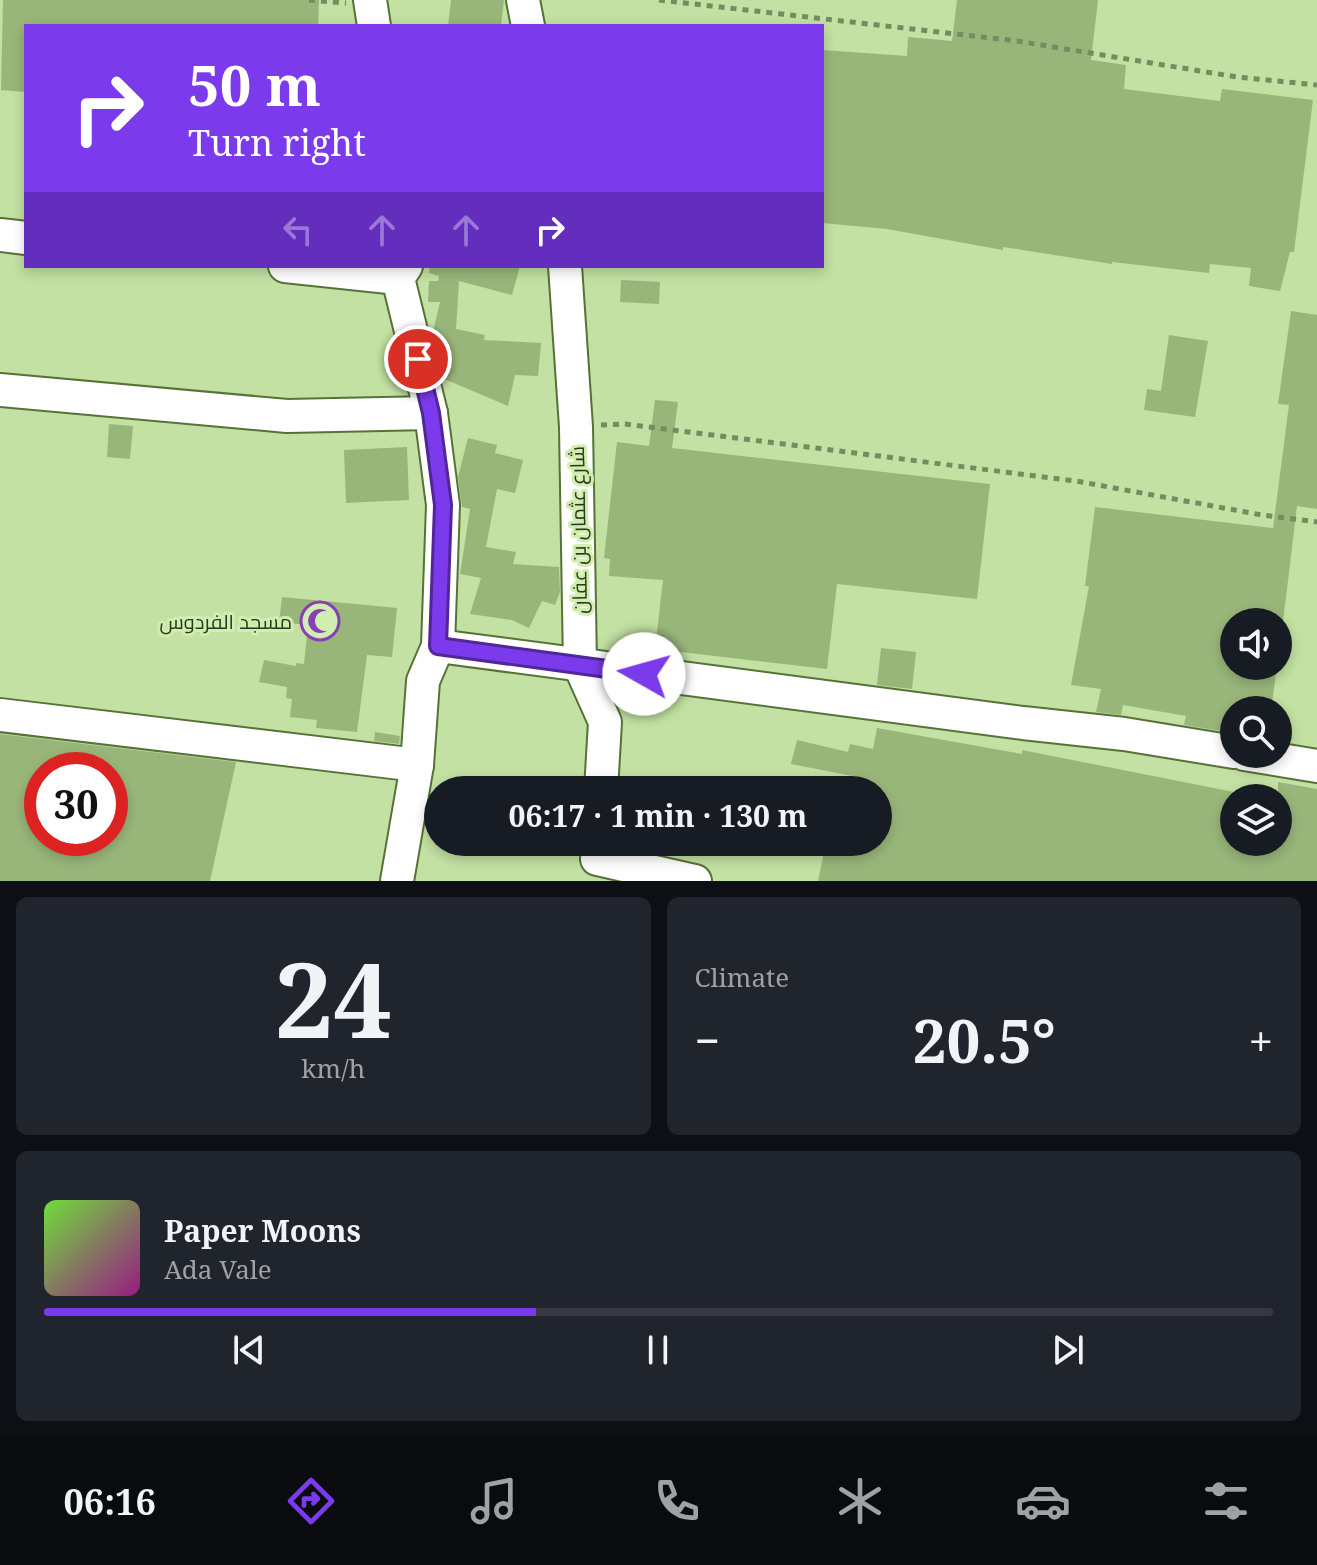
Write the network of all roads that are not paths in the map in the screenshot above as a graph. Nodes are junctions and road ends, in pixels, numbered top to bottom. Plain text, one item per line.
1 (370, 0) edge
2 (523, 0) edge
3 (374, 24) edge
4 (528, 24) edge
5 (0, 235) edge
6 (24, 238) edge
7 (324, 268) edge
8 (565, 268) edge
9 (402, 272) edge
10 (0, 390) edge
11 (431, 413) junction
12 (438, 646) junction
13 (580, 666) junction
14 (0, 715) edge
15 (1220, 750) edge
16 (1292, 762) edge
17 (417, 765) junction
18 (1317, 766) edge
19 (602, 776) edge
20 (597, 861) edge
21 (397, 881) edge
22 (695, 881) edge

1 - 3 street
2 - 4 street
5 - 6 street
7 - 9 street
8 - 13 street, شارع عثمان بن عفان
9 - 11 street
10 - 11 street
11 - 12 street
12 - 13 street
12 - 17 street
13 - 15 street
13 - 19 street, شارع عثمان بن عفان
14 - 17 street
16 - 18 street
17 - 21 street
20 - 22 street

